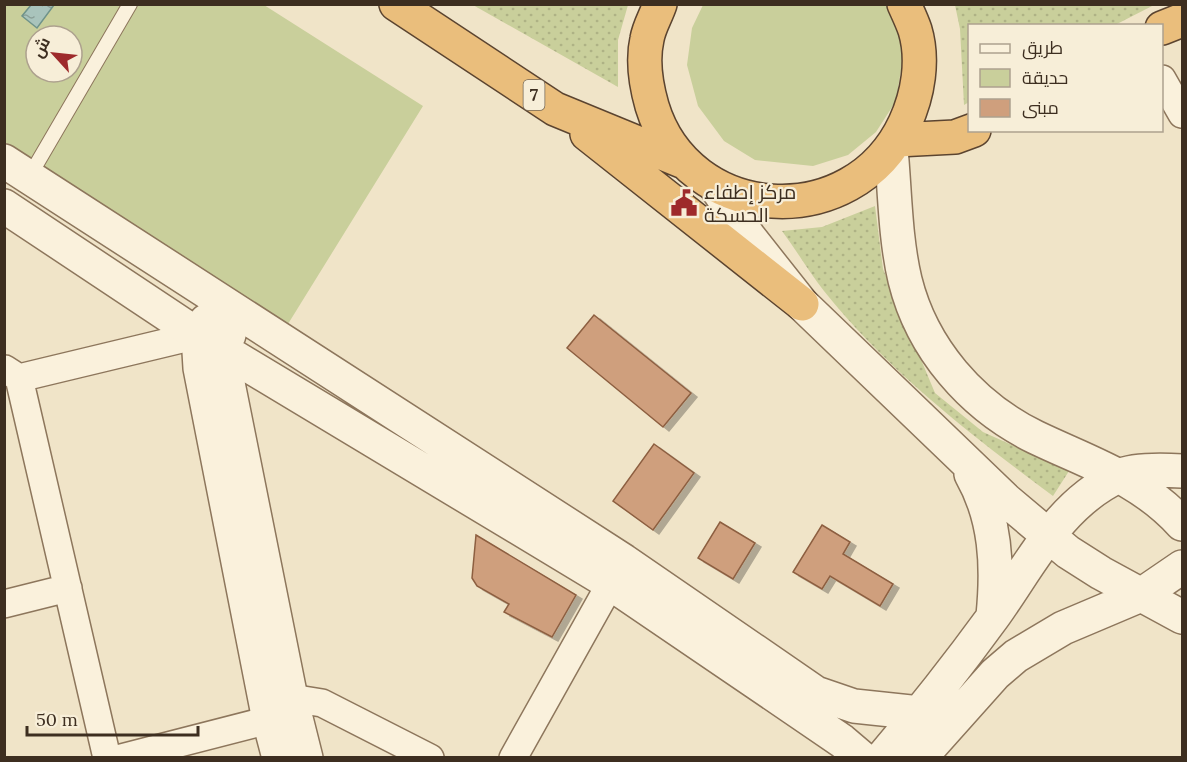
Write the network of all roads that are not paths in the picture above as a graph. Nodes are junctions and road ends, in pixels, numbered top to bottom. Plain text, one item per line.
1 (130, 4) edge
2 (396, 4) edge
3 (660, 4) edge
4 (904, 4) edge
5 (1182, 20) edge
6 (1163, 27) edge
7 (1163, 82) edge
8 (555, 109) junction
9 (1182, 114) edge
10 (969, 132) edge
11 (894, 145) junction
12 (684, 162) junction
13 (17, 169) edge
14 (716, 187) junction
15 (4, 206) edge
16 (802, 304) junction
17 (229, 305) junction
18 (210, 341) junction
19 (12, 373) edge
20 (962, 459) junction
21 (1182, 471) edge
22 (1121, 475) junction
23 (1182, 524) edge
24 (1047, 535) junction
25 (1182, 567) edge
26 (616, 572) junction
27 (68, 588) junction
28 (1141, 595) junction
29 (4, 604) edge
30 (993, 616) junction
31 (1182, 616) edge
32 (280, 709) junction
33 (921, 713) junction
34 (122, 757) edge
35 (279, 758) edge
36 (306, 758) edge
37 (430, 758) edge
38 (513, 758) edge
39 (862, 758) edge
40 (882, 758) edge
41 (920, 758) edge

1 - 13 lane
2 - 8 highway, 7
3 - 12 highway, 7
4 - 11 highway, 7
5 - 6 highway
7 - 9 street
8 - 12 highway, 7
8 - 16 highway
10 - 11 highway
11 - 14 highway, 7
11 - 22 street
12 - 14 highway, 7
13 - 17 street
14 - 16 street
15 - 18 street
16 - 20 street
17 - 18 street
17 - 26 street
18 - 19 street
18 - 26 street
18 - 32 street
19 - 27 street
20 - 24 street
20 - 30 street
21 - 22 street
22 - 23 street
22 - 24 street
24 - 28 street
24 - 30 street
25 - 28 street
26 - 33 street
26 - 38 street
26 - 39 street
27 - 29 street
27 - 34 street
28 - 31 street
28 - 41 street
30 - 33 street
32 - 34 street
32 - 35 street
32 - 36 street
32 - 37 street
33 - 40 street

